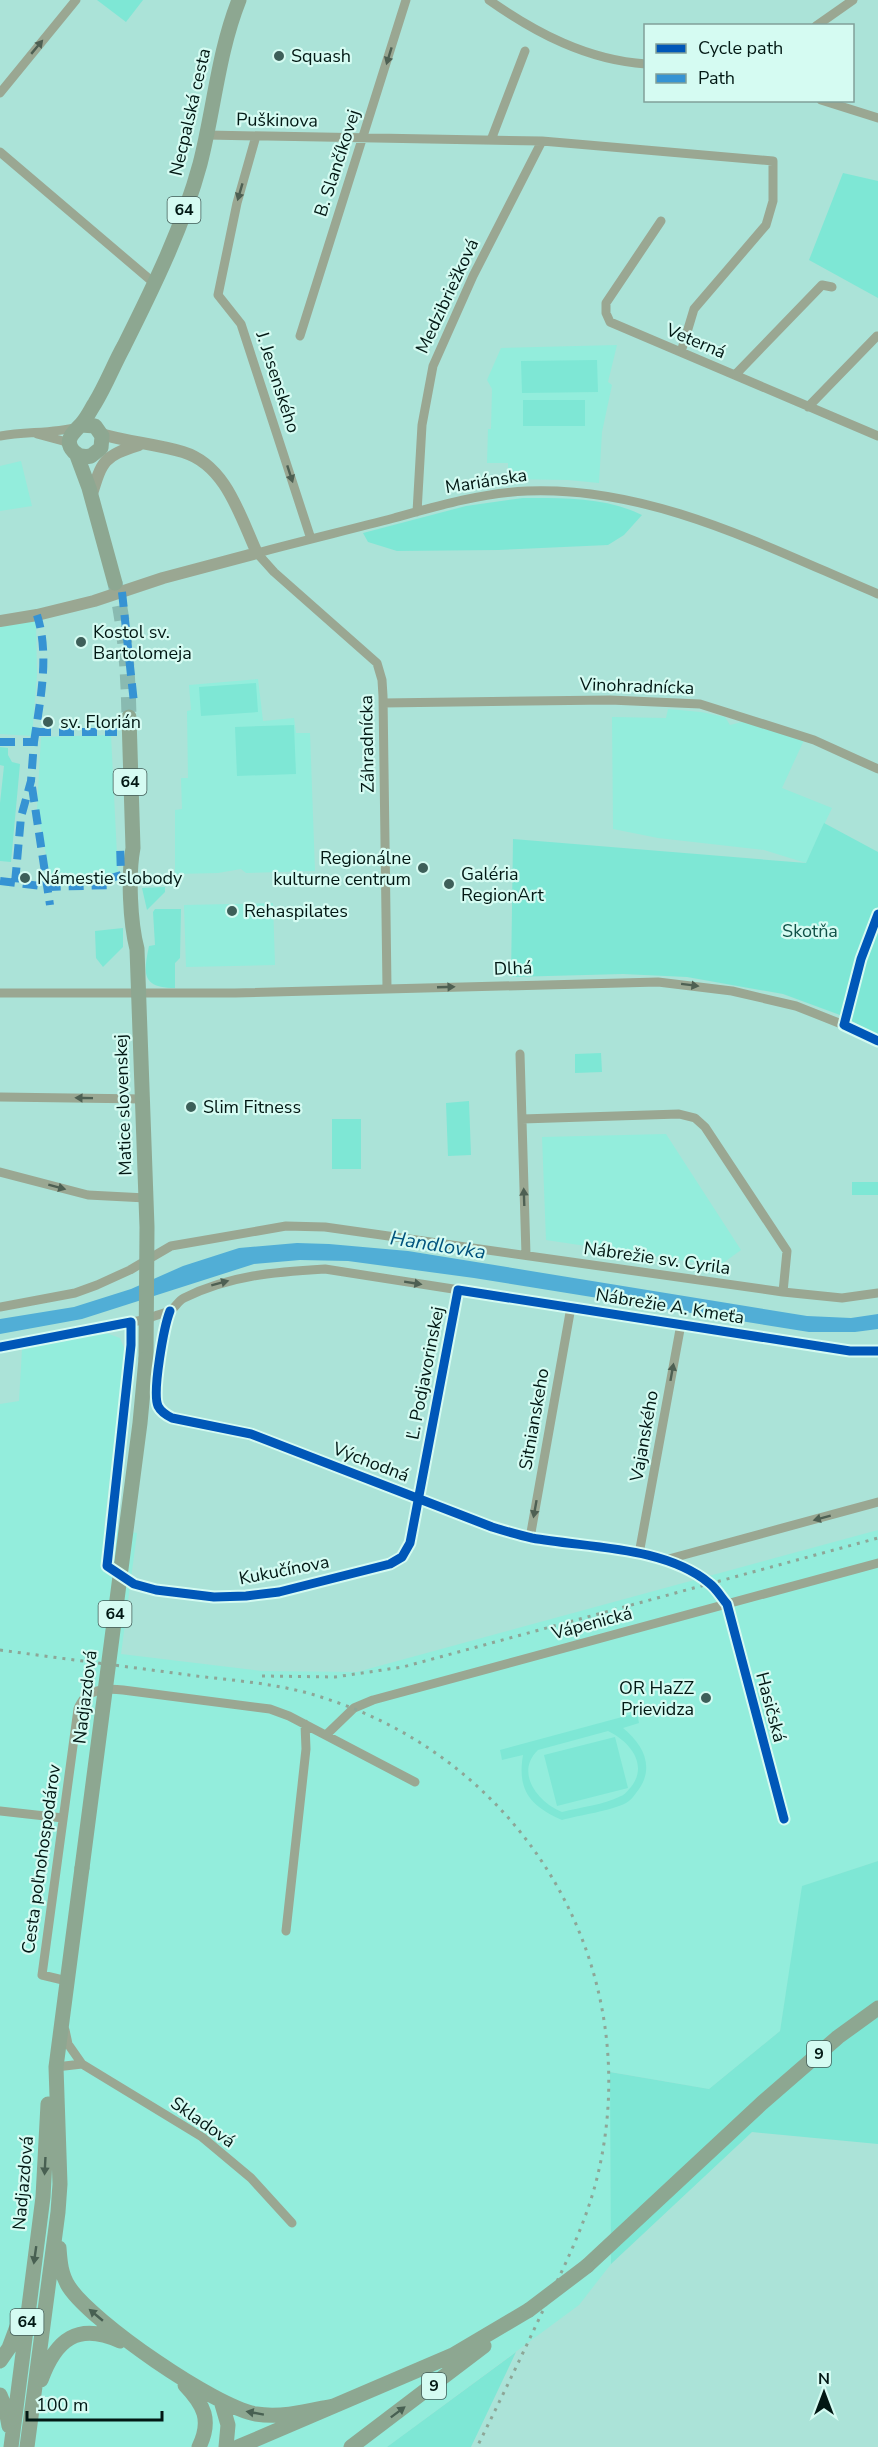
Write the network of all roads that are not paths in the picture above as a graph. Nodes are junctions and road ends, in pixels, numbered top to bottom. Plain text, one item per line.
1 (76, 0) edge
2 (239, 0) edge
3 (406, 0) edge
4 (489, 0) edge
5 (853, 0) edge
6 (819, 24) edge
7 (525, 51) dead end
8 (644, 64) edge
9 (0, 93) edge
10 (827, 102) edge
11 (878, 118) edge
12 (207, 135) junction
13 (256, 136) junction
14 (363, 138) junction
15 (491, 140) junction
16 (542, 141) junction
17 (0, 152) edge
18 (661, 220) dead end
19 (154, 283) junction
20 (832, 287) dead end
21 (300, 336) dead end
22 (877, 336) edge
23 (681, 352) junction
24 (735, 375) junction
25 (100, 394) junction
26 (808, 407) junction
27 (79, 426) junction
28 (29, 432) junction
29 (0, 436) edge
30 (878, 436) edge
31 (90, 444) junction
32 (142, 445) junction
33 (90, 492) junction
34 (417, 512) junction
35 (311, 539) junction
36 (257, 553) junction
37 (115, 583) tunnel mouth
38 (878, 594) edge
39 (0, 621) edge
40 (383, 703) junction
41 (129, 717) tunnel mouth
42 (878, 769) edge
43 (387, 988) junction
44 (139, 992) junction
45 (0, 993) edge
46 (878, 1041) edge
47 (520, 1054) dead end
48 (0, 1097) edge
49 (143, 1099) junction
50 (522, 1119) junction
51 (0, 1172) edge
52 (147, 1198) junction
53 (526, 1256) junction
54 (148, 1259) junction
55 (458, 1290) junction
56 (783, 1292) junction
57 (878, 1293) edge
58 (0, 1306) edge
59 (571, 1306) junction
60 (170, 1311) junction
61 (148, 1312) junction
62 (131, 1322) junction
63 (681, 1324) junction
64 (0, 1347) edge
65 (151, 1351) junction
66 (878, 1351) edge
67 (418, 1497) junction
68 (878, 1502) edge
69 (530, 1538) junction
70 (639, 1554) junction
71 (665, 1560) junction
72 (878, 1563) edge
73 (727, 1604) junction
74 (305, 1724) junction
75 (326, 1735) junction
76 (415, 1782) dead end
77 (0, 1811) edge
78 (63, 1818) junction
79 (784, 1819) dead end
80 (286, 1930) dead end
81 (67, 1981) junction
82 (878, 2008) edge
83 (62, 2019) junction
84 (82, 2064) junction
85 (56, 2067) junction
86 (58, 2212) junction
87 (292, 2223) dead end
88 (30, 2291) junction
89 (514, 2321) junction
90 (142, 2351) junction
91 (0, 2361) edge
92 (170, 2370) junction
93 (0, 2395) edge
94 (221, 2401) junction
95 (333, 2406) junction
96 (32, 2408) junction
97 (11, 2447) edge
98 (27, 2447) edge
99 (199, 2447) edge
100 (226, 2447) edge
101 (238, 2447) edge
102 (351, 2447) edge

9 -> 1 street
2 - 12 main road, Necpalská cesta / 64
3 -> 14 street, B. Slančíkovej
4 - 8 street
5 - 6 street
7 - 15 street
10 - 11 street
12 - 13 street, Puškinova
12 - 19 main road, Necpalská cesta / 64
13 - 14 street, Puškinova
13 -> 35 street, J. Jesenského
14 - 15 street, Puškinova
14 - 21 street, B. Slančíkovej
15 - 16 street, Puškinova
16 - 23 street, Puškinova
16 - 34 street, Medzibriežková
17 - 19 street
18 - 23 street, Veterná
19 - 25 main road, Necpalská cesta / 64
20 - 24 street
22 - 26 street
23 - 24 street, Veterná
24 - 26 street, Veterná
25 - 27 main road, Necpalská cesta / 64
25 - 31 main road, Necpalská cesta / 64
26 - 30 street, Veterná
27 - 28 street
27 - 31 main road
27 - 31 main road, 64
28 - 29 street
28 - 31 street
31 - 32 street
31 - 33 main road, 64
32 - 33 street
32 - 36 street
33 - 37 main road, 64
34 - 35 street, Mariánska
34 - 38 street, Mariánska
35 - 36 street, Mariánska
36 - 39 street, Mariánska
36 - 40 street, Záhradnícka
40 - 42 street, Vinohradnícka
40 - 43 street, Záhradnícka
41 - 44 main road, Matice slovenskej / 64
43 - 44 street, Dlhá
43 -> 46 street, Dlhá
44 - 45 street, Dlhá
44 - 49 main road, Matice slovenskej / 64
47 - 50 street
49 -> 48 street
49 - 52 main road, Matice slovenskej / 64
53 -> 50 street
50 - 56 street
51 -> 52 street
52 - 54 main road, Matice slovenskej / 64
53 - 54 street, Nábrežie sv. Cyrila
53 - 56 street, Nábrežie sv. Cyrila
54 - 58 street, Nábrežie sv. Cyrila
54 - 61 main road, Nadjazdová / 64
55 - 59 street, Nábrežie A. Kmeťa
60 -> 55 street, Nábrežie A. Kmeťa
55 - 67 street, Ľ. Podjavorinskej
56 - 57 street, Nábrežie sv. Cyrila
59 - 63 street, Nábrežie A. Kmeťa
59 -> 69 street, Sitnianskeho
60 - 61 street, Nábrežie A. Kmeťa
60 - 65 street, Východná
61 - 62 street, Nábrežie A. Kmeťa
61 - 65 main road, Nadjazdová / 64
62 - 64 street, Nábrežie A. Kmeťa
62 - 67 street, Kukučínova
63 - 66 street, Nábrežie A. Kmeťa
70 -> 63 street, Vajanského
65 - 67 street, Východná
65 - 81 main road, Nadjazdová / 64, bridge
67 - 69 street, Východná
68 -> 71 street, Východná
69 - 70 street, Východná
70 - 71 street, Východná
71 - 73 street, Východná
72 - 73 street, Vápenická
73 - 75 street, Vápenická
73 - 79 street, Hasičská
74 - 75 street, Cesta poľnohospodárov
74 - 78 street, Cesta poľnohospodárov
74 - 80 street
75 - 76 street, Cesta poľnohospodárov
77 - 78 street
78 - 81 street, Cesta poľnohospodárov
81 - 83 main road, Nadjazdová / 64
82 - 89 main road, 9, bridge
83 - 84 street, Skladová
83 - 85 main road, Nadjazdová / 64
84 - 85 street
84 - 87 street, Skladová
85 - 86 main road, Nadjazdová / 64
85 -> 88 main road, Nadjazdová / 64
90 -> 86 main road
86 - 96 main road, Nadjazdová / 64
88 - 91 main road
88 - 97 main road, Nadjazdová / 64
89 - 95 main road, 9
102 -> 89 main road, 9
90 - 92 main road
90 - 96 main road
92 - 94 main road
92 - 99 main road
93 - 97 main road
95 -> 94 main road
94 - 100 main road
95 - 101 main road, 9
96 - 98 main road, Nadjazdová / 64

